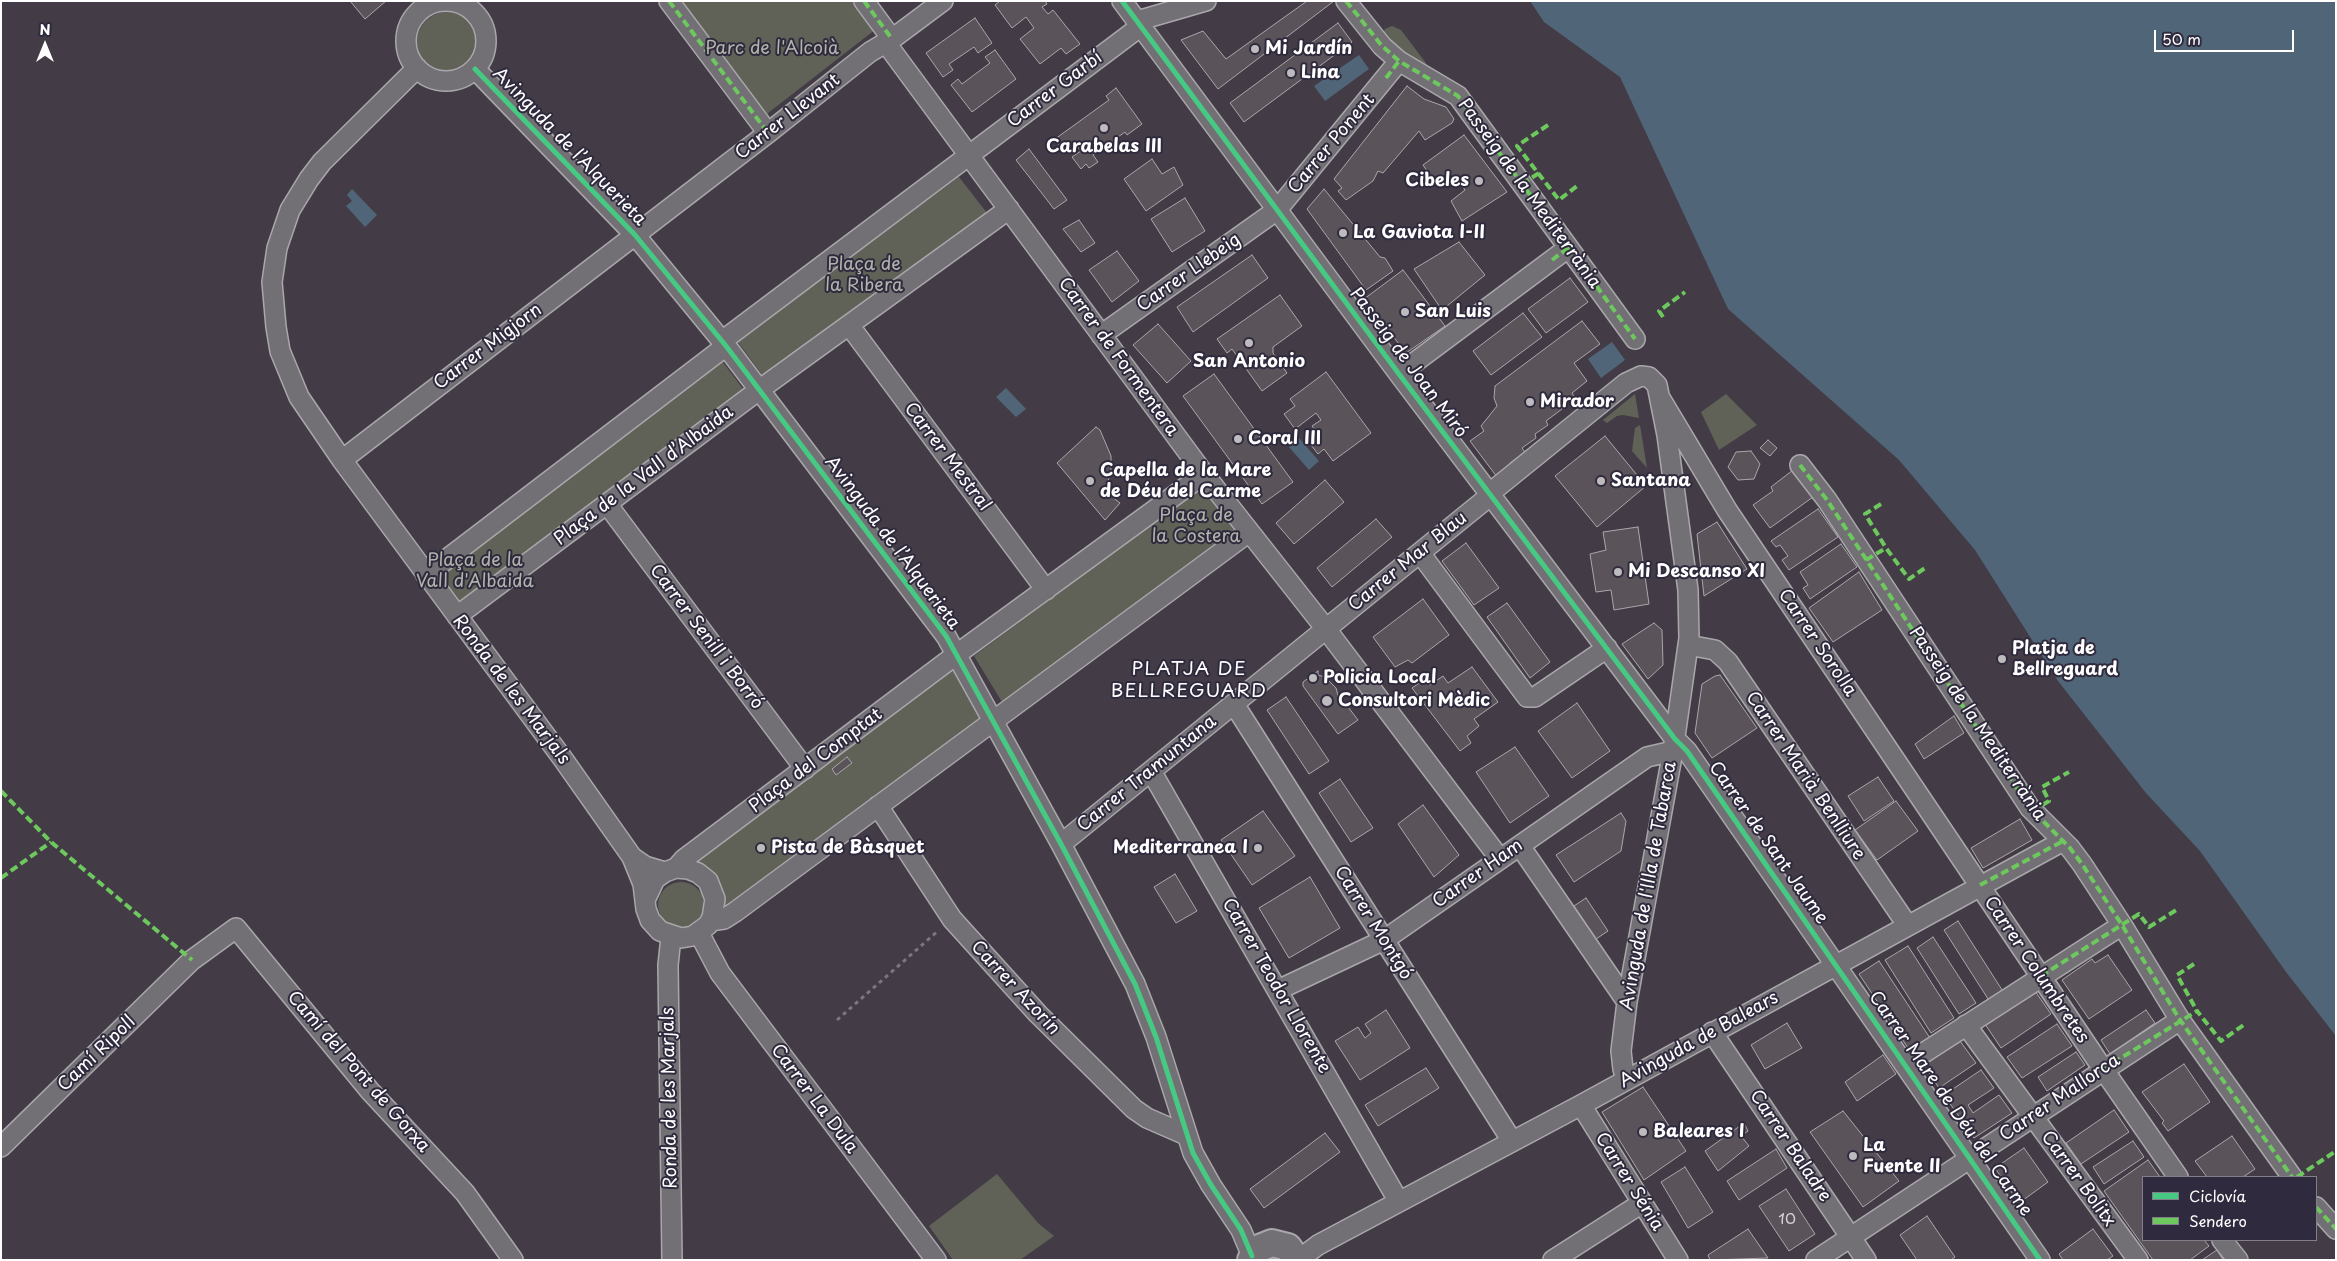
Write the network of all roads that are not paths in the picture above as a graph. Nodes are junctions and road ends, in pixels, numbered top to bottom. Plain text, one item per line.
1 (670, 1) edge
2 (864, 1) edge
3 (943, 1) edge
4 (1122, 1) edge
5 (1206, 1) edge
6 (1346, 1) edge
7 (462, 3) edge
8 (427, 4) edge
9 (1139, 23) junction
10 (889, 41) junction
11 (1400, 61) junction
12 (417, 68) junction
13 (475, 69) junction
14 (768, 133) junction
15 (969, 154) junction
16 (1009, 209) junction
17 (1277, 210) junction
18 (635, 235) junction
19 (1568, 248) junction
20 (849, 325) junction
21 (1101, 335) junction
22 (1635, 339) dead end
23 (724, 344) junction
24 (1398, 374) junction
25 (1641, 376) joint
26 (759, 390) junction
27 (1660, 398) junction
28 (342, 460) junction
29 (1800, 465) dead end
30 (1204, 474) junction
31 (1490, 494) junction
32 (607, 504) junction
33 (1249, 532) junction
34 (1420, 553) junction
35 (426, 575) junction
36 (1046, 590) junction
37 (457, 616) junction
38 (1326, 629) junction
39 (1688, 645) junction
40 (1607, 648) junction
41 (957, 654) junction
42 (1234, 704) junction
43 (995, 721) junction
44 (1674, 745) junction
45 (805, 769) junction
46 (1151, 771) junction
47 (878, 806) junction
48 (2063, 841) junction
49 (1061, 844) junction
50 (1520, 846) junction
51 (632, 857) junction
52 (1500, 858) junction
53 (671, 870) junction
54 (1980, 885) junction
55 (646, 898) junction
56 (2122, 925) junction
57 (1908, 926) junction
58 (705, 927) junction
59 (671, 937) junction
60 (1384, 940) junction
61 (192, 960) joint
62 (1837, 964) junction
63 (2041, 976) junction
64 (1278, 990) junction
65 (1627, 1002) junction
66 (2180, 1020) junction
67 (1966, 1025) junction
68 (1712, 1032) junction
69 (1905, 1064) junction
70 (2103, 1070) junction
71 (1627, 1080) junction
72 (1581, 1105) junction
73 (2032, 1117) junction
74 (1186, 1135) junction
75 (1512, 1141) junction
76 (1, 1147) edge
77 (1970, 1158) junction
78 (2177, 1176) edge
79 (2291, 1176) edge
80 (1399, 1202) junction
81 (1642, 1204) junction
82 (2317, 1208) edge
83 (2336, 1229) edge
84 (1852, 1237) junction
85 (2224, 1242) edge
86 (1276, 1254) edge
87 (929, 1257) edge
88 (513, 1260) edge
89 (672, 1260) edge
90 (1553, 1260) edge
91 (1678, 1260) edge
92 (1816, 1260) edge
93 (1866, 1260) edge
94 (2040, 1260) edge
95 (2138, 1260) edge
96 (2238, 1260) edge

1 - 14 street
2 - 10 street
3 - 10 street, Carrer Llevant
4 - 9 street, Passeig de Joan Miró
5 - 9 street
6 - 11 street, Passeig de la Mediterrània
7 - 8 street
7 - 13 street
8 - 12 street
9 - 15 street, Carrer Garbí
9 - 17 street, Passeig de Joan Miró
10 - 14 street, Carrer Llevant
10 - 15 street, Carrer de Formentera
11 - 17 street, Carrer Ponent
11 - 19 street, Passeig de la Mediterrània
12 - 13 street
12 - 28 street, Ronda de les Marjals
13 - 18 street, Avinguda de l’Alquerieta
14 - 18 street, Carrer Llevant
15 - 16 street, Carrer de Formentera
15 - 23 street
16 - 20 street
16 - 21 street, Carrer de Formentera
17 - 21 street, Carrer Llebeig
17 - 24 street, Passeig de Joan Miró
18 - 23 street, Avinguda de l’Alquerieta
18 - 28 street, Carrer Migjorn
19 - 22 street, Passeig de la Mediterrània
19 - 24 street
20 - 26 street
20 - 36 street, Carrer Mestral
21 - 30 street, Carrer de Formentera
23 - 26 street, Avinguda de l’Alquerieta
23 - 35 street
24 - 31 street, Passeig de Joan Miró
25 - 27 street, Avinguda de l'Illa de Tabarca
25 - 31 street, Carrer Mar Blau
26 - 32 street, Plaça de la Vall d’Albaida
26 - 41 street, Avinguda de l’Alquerieta
27 - 39 street, Avinguda de l'Illa de Tabarca
27 - 54 street, Carrer Sorolla
28 - 35 street, Ronda de les Marjals
29 - 48 street, Passeig de la Mediterrània
30 - 33 street, Carrer de Formentera
30 - 36 street
31 - 34 street, Carrer Mar Blau
31 - 40 street, Passeig de Joan Miró
32 - 37 street, Plaça de la Vall d’Albaida
32 - 45 street, Carrer Senill i Borró
33 - 38 street, Carrer de Formentera
33 - 43 street
34 - 38 street, Carrer Mar Blau
34 - 40 street
35 - 37 street, Ronda de les Marjals
36 - 41 street
37 - 51 street, Ronda de les Marjals
38 - 42 street, Carrer Tramuntana
38 - 52 street, Carrer de Formentera
39 - 44 street, Avinguda de l'Illa de Tabarca
39 - 57 street, Carrer Marià Benlliure
40 - 44 street, Passeig de Joan Miró
41 - 43 street, Avinguda de l’Alquerieta
41 - 45 street, Plaça del Comptat
42 - 46 street, Carrer Tramuntana
42 - 60 street, Carrer Montgó
43 - 47 street
43 - 49 street, Avinguda de l’Alquerieta
44 - 50 street, Carrer Ham
44 - 62 street, Carrer de Sant Jaume
44 - 65 street, Avinguda de l'Illa de Tabarca
45 - 53 street, Plaça del Comptat
46 - 49 street, Carrer Tramuntana
46 - 64 street, Carrer Teodor Llorente
47 - 58 street
47 - 74 street, Carrer Azorín
48 - 54 street, Avinguda de Balears
48 - 56 street, Passeig de la Mediterrània
49 - 74 street, Avinguda de l’Alquerieta
50 - 52 street, Carrer Ham
50 - 65 street
51 - 53 street
51 - 55 street
52 - 60 street, Carrer Ham
53 - 55 street
53 - 58 street
54 - 57 street, Avinguda de Balears
54 - 63 street, Carrer Columbretes
55 - 59 street
56 - 63 street
56 - 66 street, Passeig de la Mediterrània
57 - 62 street, Avinguda de Balears
58 - 59 street
58 - 87 street, Carrer La Dula
59 - 89 street, Ronda de les Marjals
60 - 64 street, Carrer Ham
60 - 75 street, Carrer Montgó
61 - 76 street, Camí Ripoll
61 - 88 street, Camí del Pont de Gorxa
62 - 68 street, Avinguda de Balears
62 - 69 street, Carrer Mare de Déu del Carme
63 - 67 street
63 - 70 street, Carrer Columbretes
64 - 80 street, Carrer Teodor Llorente
65 - 71 street, Avinguda de l'Illa de Tabarca
66 - 70 street, Carrer Mallorca
66 - 79 street, Passeig de la Mediterrània
67 - 69 street
67 - 73 street, Carrer Bolitx
68 - 71 street, Avinguda de Balears
68 - 84 street, Carrer Baladre
69 - 77 street, Carrer Mare de Déu del Carme
70 - 73 street, Carrer Mallorca
70 - 78 street, Carrer Columbretes
71 - 72 street, Avinguda de Balears
72 - 75 street, Avinguda de Balears
72 - 81 street, Carrer Sénia
73 - 77 street, Carrer Mallorca
73 - 95 street, Carrer Bolitx
74 - 86 street, Avinguda de l’Alquerieta
75 - 80 street, Avinguda de Balears
77 - 84 street, Carrer Mallorca
77 - 94 street, Carrer Mare de Déu del Carme
80 - 86 street, Avinguda de Balears
81 - 90 street
81 - 91 street, Carrer Sénia
82 - 83 street
84 - 92 street, Carrer Mallorca
84 - 93 street, Carrer Baladre
85 - 96 street

